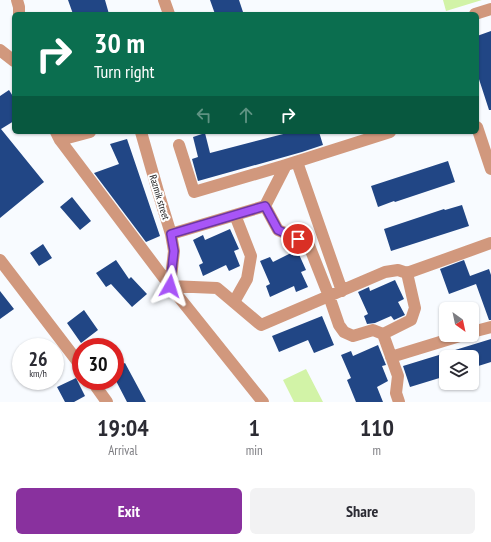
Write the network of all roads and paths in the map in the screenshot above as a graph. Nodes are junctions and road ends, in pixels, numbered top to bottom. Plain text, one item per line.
1 (17, 0) edge
2 (164, 0) edge
3 (491, 9) edge
4 (19, 12) edge
5 (168, 12) edge
6 (479, 13) edge
7 (1, 51) edge
8 (12, 59) edge
9 (479, 132) edge
10 (74, 134) edge
11 (142, 134) edge
12 (384, 134) edge
13 (58, 136) edge
14 (179, 145) dead end
15 (292, 164) junction
16 (491, 169) edge
17 (265, 206) junction
18 (235, 215) junction
19 (171, 234) junction
20 (491, 242) edge
21 (0, 260) edge
22 (407, 273) junction
23 (170, 286) junction
24 (342, 290) junction
25 (329, 296) junction
26 (234, 302) junction
27 (491, 326) edge
28 (479, 330) edge
29 (383, 334) junction
30 (440, 342) edge
31 (72, 354) edge
32 (391, 357) junction
33 (98, 390) edge
34 (107, 402) edge
35 (263, 402) edge
36 (399, 402) edge

1 - 4 street
2 - 5 street
3 - 6 street
7 - 8 street
9 - 16 street
10 - 13 street
11 - 19 street, Razmik street
12 - 15 street
13 - 23 street
14 - 15 street
15 - 17 street
15 - 24 street
17 - 18 street
17 - 25 street
18 - 19 street
18 - 26 street
19 - 23 street, Razmik street
20 - 22 street
21 - 31 street
22 - 24 street
22 - 29 street
23 - 26 street
23 - 35 street
24 - 25 street
25 - 26 street
25 - 29 street
27 - 28 street
29 - 32 street
30 - 32 street
32 - 36 street
33 - 34 street

